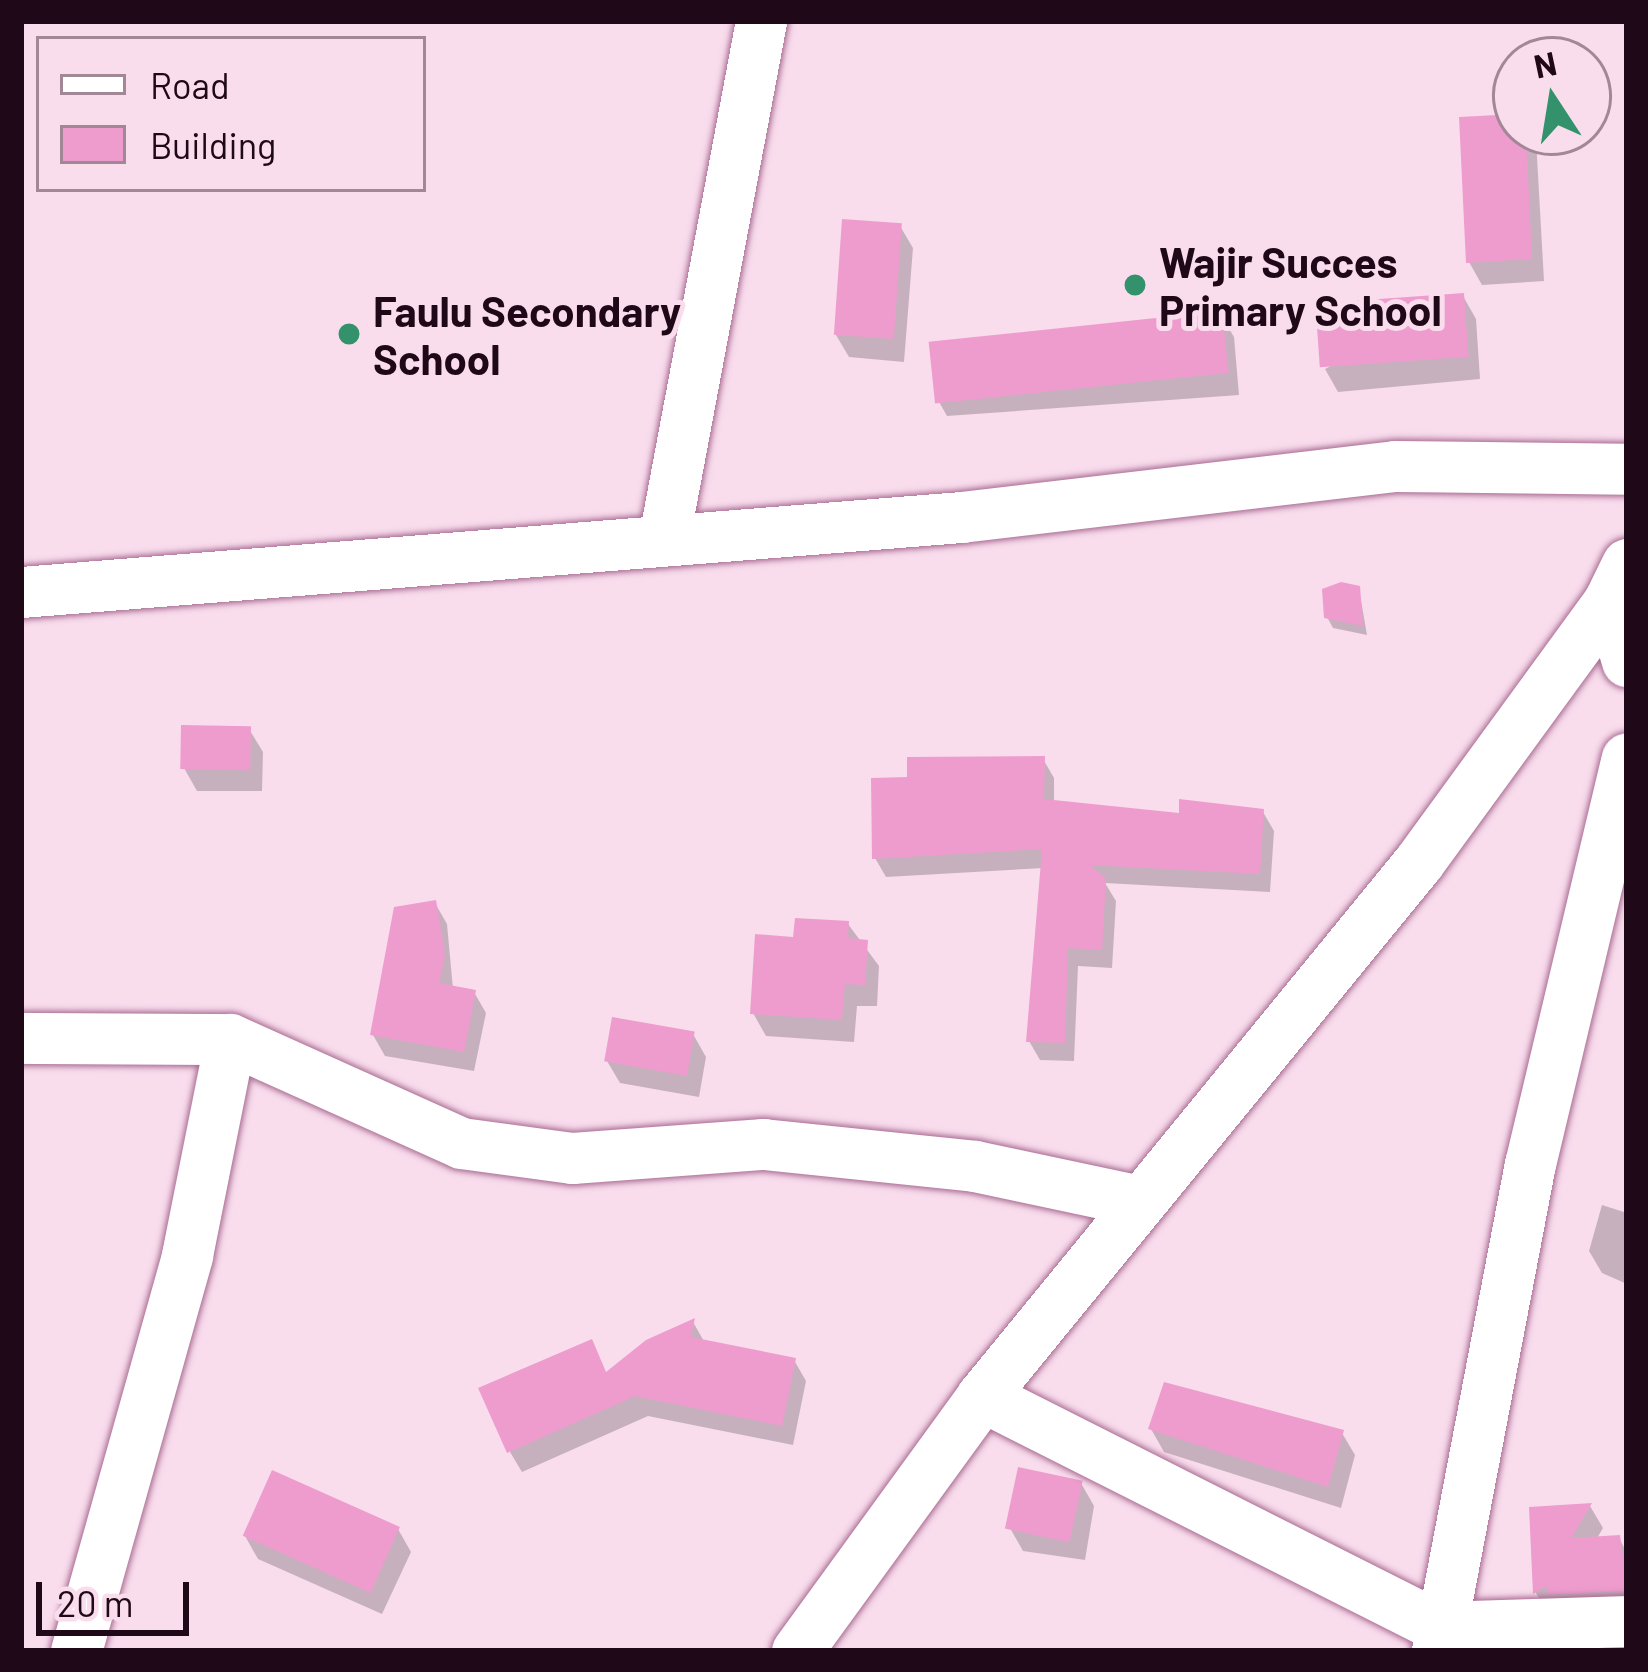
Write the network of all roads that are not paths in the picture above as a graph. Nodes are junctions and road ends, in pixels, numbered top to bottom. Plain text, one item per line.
1 (761, 21) edge
2 (1627, 469) edge
3 (664, 538) junction
4 (1618, 582) edge
5 (21, 592) edge
6 (1627, 661) edge
7 (1627, 758) edge
8 (21, 1038) edge
9 (230, 1039) junction
10 (1139, 1202) junction
11 (982, 1396) junction
12 (1627, 1621) edge
13 (1438, 1639) edge
14 (76, 1651) edge
15 (796, 1651) edge

1 - 3 street
2 - 3 street
3 - 5 street
4 - 6 street
4 - 10 street
7 - 13 street
8 - 9 street
9 - 10 street
9 - 14 street
10 - 11 street
11 - 13 street
11 - 15 street
12 - 13 street

